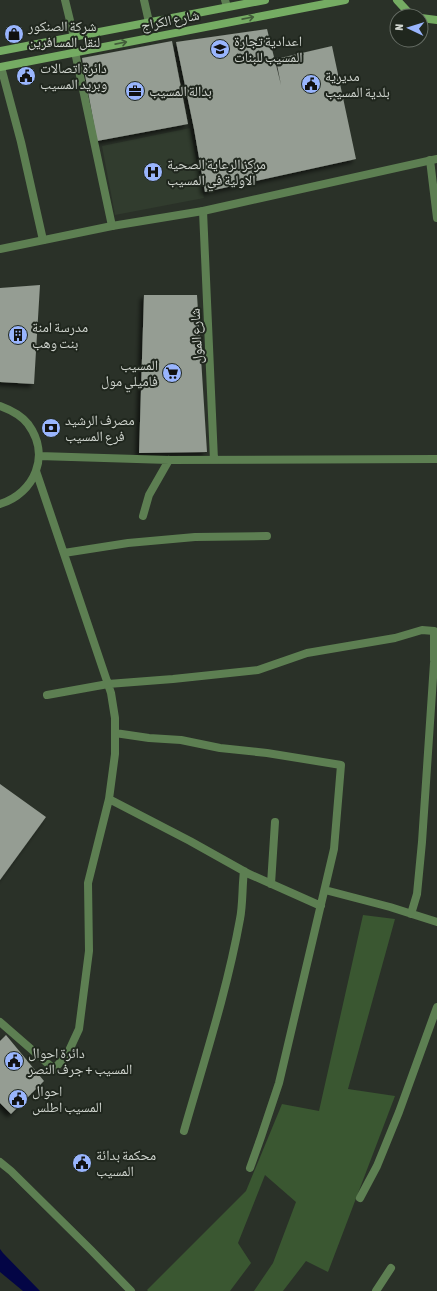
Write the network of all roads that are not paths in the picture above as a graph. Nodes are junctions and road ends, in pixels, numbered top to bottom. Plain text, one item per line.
1 (65, 0) edge
2 (144, 0) edge
3 (265, 0) edge
4 (345, 0) edge
5 (397, 0) edge
6 (226, 4) edge
7 (404, 8) edge
8 (149, 22) junction
9 (74, 37) junction
10 (0, 51) edge
11 (75, 52) junction
12 (0, 67) edge
13 (433, 159) edge
14 (203, 211) junction
15 (437, 218) edge
16 (112, 226) junction
17 (43, 240) junction
18 (0, 249) edge
19 (0, 406) edge
20 (39, 456) junction
21 (437, 459) edge
22 (169, 460) junction
23 (214, 460) junction
24 (36, 471) junction
25 (0, 504) edge
26 (143, 516) dead end
27 (267, 536) dead end
28 (64, 553) junction
29 (436, 631) edge
30 (434, 660) junction
31 (437, 669) edge
32 (108, 684) junction
33 (47, 695) dead end
34 (115, 733) junction
35 (109, 798) junction
36 (275, 822) dead end
37 (244, 871) junction
38 (271, 884) junction
39 (325, 890) junction
40 (321, 906) junction
41 (411, 914) junction
42 (437, 922) edge
43 (437, 1007) edge
44 (0, 1022) edge
45 (184, 1131) dead end
46 (0, 1162) edge
47 (250, 1168) dead end
48 (360, 1198) dead end
49 (391, 1268) dead end
50 (131, 1291) edge
51 (376, 1291) edge

1 - 9 street
2 - 8 street
3 - 6 main road, شارع الكراج
11 -> 4 main road, شارع الكراج
5 - 7 main road
6 - 8 main road, شارع الكراج
8 - 9 main road, شارع الكراج
9 - 10 main road, شارع الكراج
11 - 12 main road, شارع الكراج
11 - 16 street
12 - 17 street
13 - 14 street
13 - 15 street
14 - 16 street
14 - 23 street, شارع المول
16 - 17 street
17 - 18 street
19 - 20 street
20 - 22 street
20 - 24 street
21 - 23 street
22 - 23 street
22 - 26 street
24 - 25 street
24 - 28 street
27 - 28 street
28 - 32 street
29 - 30 street
29 - 32 street
30 - 31 street
30 - 41 street
32 - 33 street
32 - 34 street
34 - 35 street
34 - 39 street
35 - 37 street
35 - 44 street
36 - 38 street
37 - 38 street
37 - 45 street
38 - 40 street
39 - 40 street
39 - 41 street
40 - 47 street
41 - 42 street
43 - 48 street
46 - 50 street
49 - 51 street

